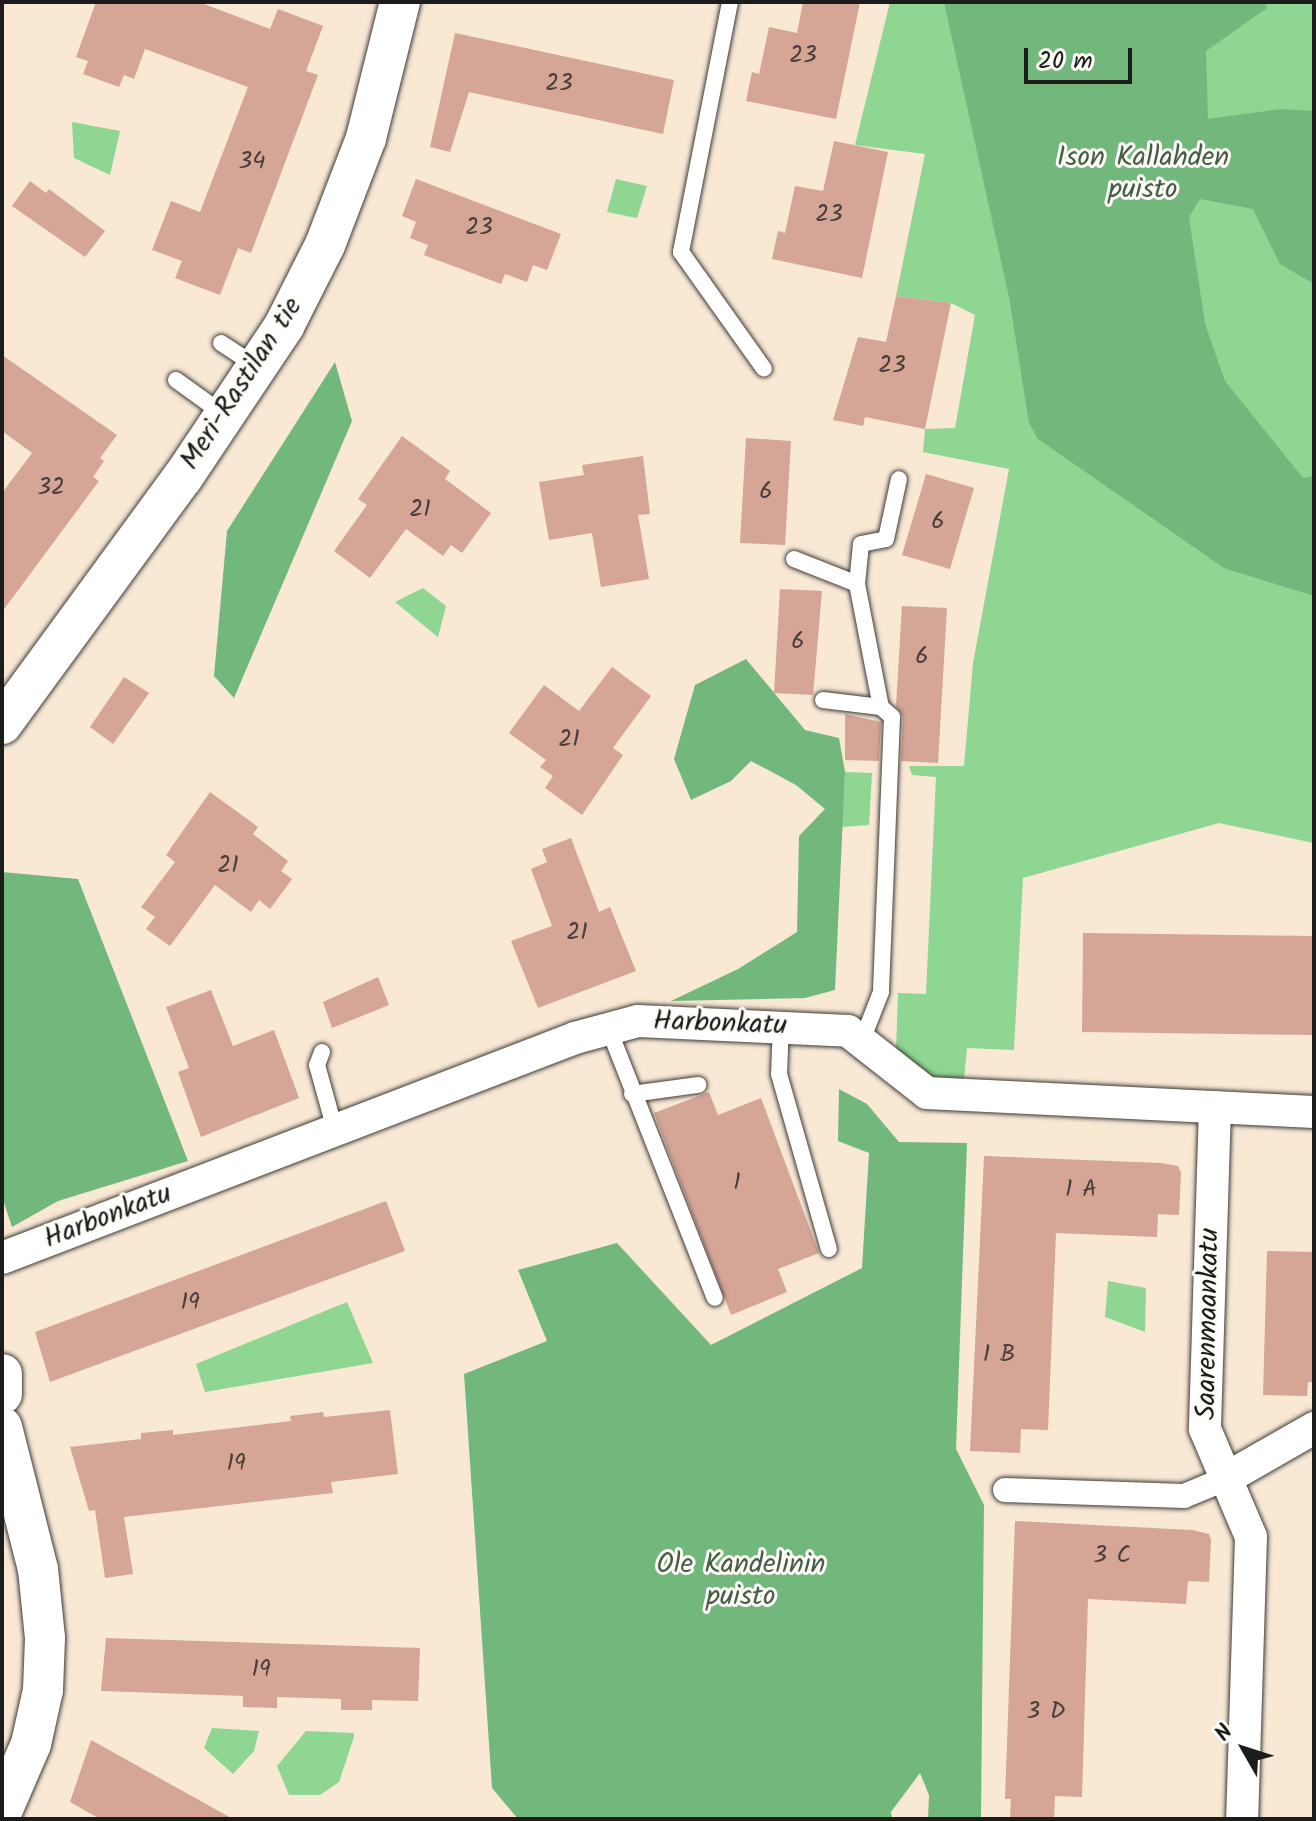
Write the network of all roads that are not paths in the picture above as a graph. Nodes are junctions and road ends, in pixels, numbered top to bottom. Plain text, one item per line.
1 (400, 2) edge
2 (730, 2) edge
3 (221, 343) dead end
4 (257, 367) junction
5 (764, 369) dead end
6 (176, 380) dead end
7 (226, 416) junction
8 (899, 479) dead end
9 (794, 559) dead end
10 (857, 584) junction
11 (823, 700) dead end
12 (881, 707) junction
13 (2, 724) edge
14 (781, 1025) junction
15 (608, 1027) junction
16 (863, 1038) junction
17 (322, 1052) dead end
18 (698, 1085) dead end
19 (632, 1094) junction
20 (1215, 1107) junction
21 (1314, 1112) edge
22 (335, 1130) junction
23 (829, 1249) dead end
24 (2, 1258) edge
25 (715, 1298) dead end
26 (2, 1374) edge
27 (2, 1394) edge
28 (2, 1427) edge
29 (1314, 1428) edge
30 (1225, 1479) junction
31 (1005, 1490) dead end
32 (2, 1811) edge
33 (1242, 1819) edge

1 - 4 street, Meri-Rastilan tie
2 - 5 lane
3 - 4 lane
4 - 7 street, Meri-Rastilan tie
6 - 7 lane
7 - 13 street, Meri-Rastilan tie
8 - 10 lane
9 - 10 lane
10 - 12 lane
11 - 12 lane
12 - 16 lane
14 - 15 street, Harbonkatu
14 - 16 street, Harbonkatu
14 - 23 lane
15 - 19 lane
15 - 22 street, Harbonkatu
16 - 20 street, Harbonkatu
17 - 22 lane
18 - 19 lane
19 - 25 lane
20 - 21 street, Harbonkatu
20 - 30 street, Saarenmaankatu
22 - 24 street, Harbonkatu
26 - 27 street
28 - 32 street
29 - 30 street
30 - 31 street
30 - 33 street, Saarenmaankatu

